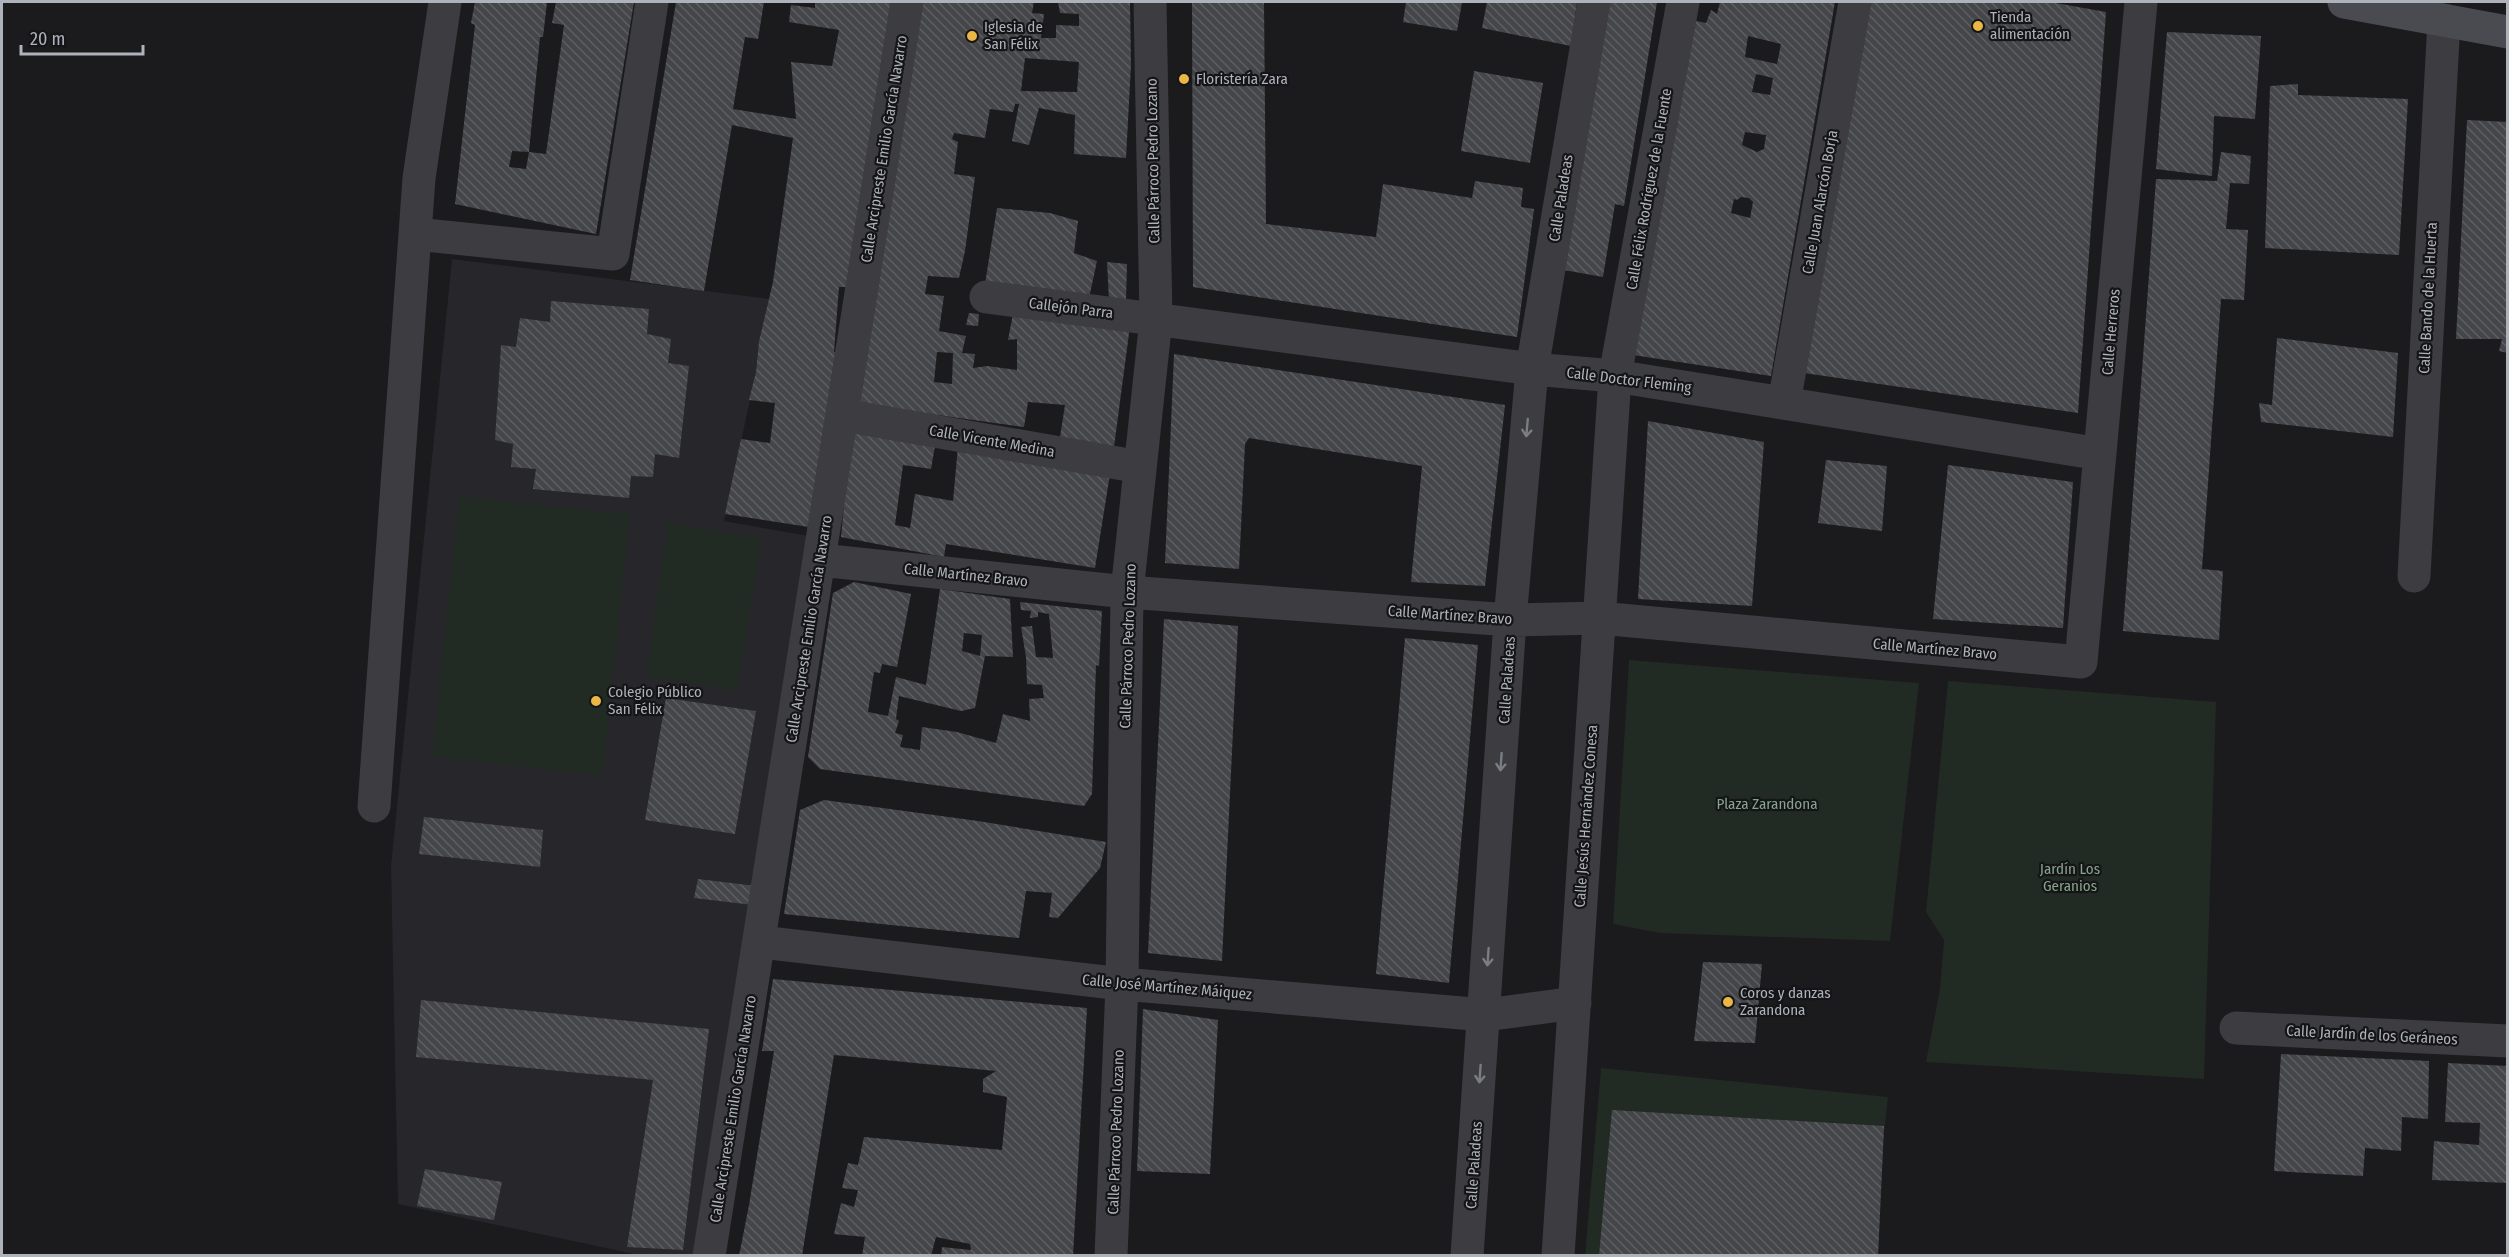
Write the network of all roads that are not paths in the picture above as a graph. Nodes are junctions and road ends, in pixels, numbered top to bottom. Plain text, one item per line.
1 (445, 2) edge
2 (652, 2) edge
3 (907, 2) edge
4 (1150, 2) edge
5 (1594, 2) edge
6 (1683, 2) edge
7 (1855, 2) edge
8 (2140, 2) edge
9 (2344, 2) edge
10 (2444, 20) junction
11 (2508, 32) edge
12 (415, 234) junction
13 (986, 297) dead end
14 (1156, 319) junction
15 (1532, 369) junction
16 (1615, 376) junction
17 (1784, 403) junction
18 (843, 415) junction
19 (2100, 454) junction
20 (1140, 467) junction
21 (820, 560) junction
22 (2414, 576) dead end
23 (1127, 592) junction
24 (1599, 618) junction
25 (1510, 620) junction
26 (2081, 662) joint
27 (374, 806) dead end
28 (759, 942) junction
29 (1122, 984) junction
30 (1575, 1003) junction
31 (1485, 1015) junction
32 (2236, 1028) dead end
33 (2508, 1041) edge
34 (709, 1256) edge
35 (1111, 1256) edge
36 (1467, 1256) edge
37 (1558, 1256) edge

1 - 12 street
2 - 12 street
3 - 18 street, Calle Arcipreste Emilio García Navarro
4 - 14 street, Calle Párroco Pedro Lozano
5 - 15 street, Calle Paladeas
6 - 16 street, Calle Félix Rodríguez de la Fuente
7 - 17 street, Calle Juan Alarcón Borja
8 - 19 street, Calle Herreros
9 - 10 street
10 - 11 street
10 - 22 street, Calle Bando de la Huerta
12 - 27 street
13 - 14 street, Callejón Parra
14 - 15 street, Calle Doctor Fleming
14 - 20 street, Calle Párroco Pedro Lozano
15 - 16 street, Calle Doctor Fleming
15 -> 25 street, Calle Paladeas
16 - 17 street, Calle Doctor Fleming
16 - 24 street, Calle Jesús Hernández Conesa
17 - 19 street, Calle Doctor Fleming
18 - 20 street, Calle Vicente Medina
18 - 21 street, Calle Arcipreste Emilio García Navarro
19 - 26 street, Calle Herreros
20 - 23 street, Calle Párroco Pedro Lozano
21 - 23 street, Calle Martínez Bravo
21 - 28 street, Calle Arcipreste Emilio García Navarro
23 - 25 street, Calle Martínez Bravo
23 - 29 street, Calle Párroco Pedro Lozano
24 - 25 street, Calle Martínez Bravo
24 - 26 street, Calle Martínez Bravo
24 - 30 street, Calle Jesús Hernández Conesa
25 -> 31 street, Calle Paladeas
28 - 29 street, Calle José Martínez Máiquez
28 - 34 street, Calle Arcipreste Emilio García Navarro
29 - 31 street, Calle José Martínez Máiquez
29 - 35 street, Calle Párroco Pedro Lozano
30 - 31 street, Calle José Martínez Máiquez
30 - 37 street, Calle Jesús Hernández Conesa
31 -> 36 street, Calle Paladeas
32 - 33 street, Calle Jardín de los Geráneos

